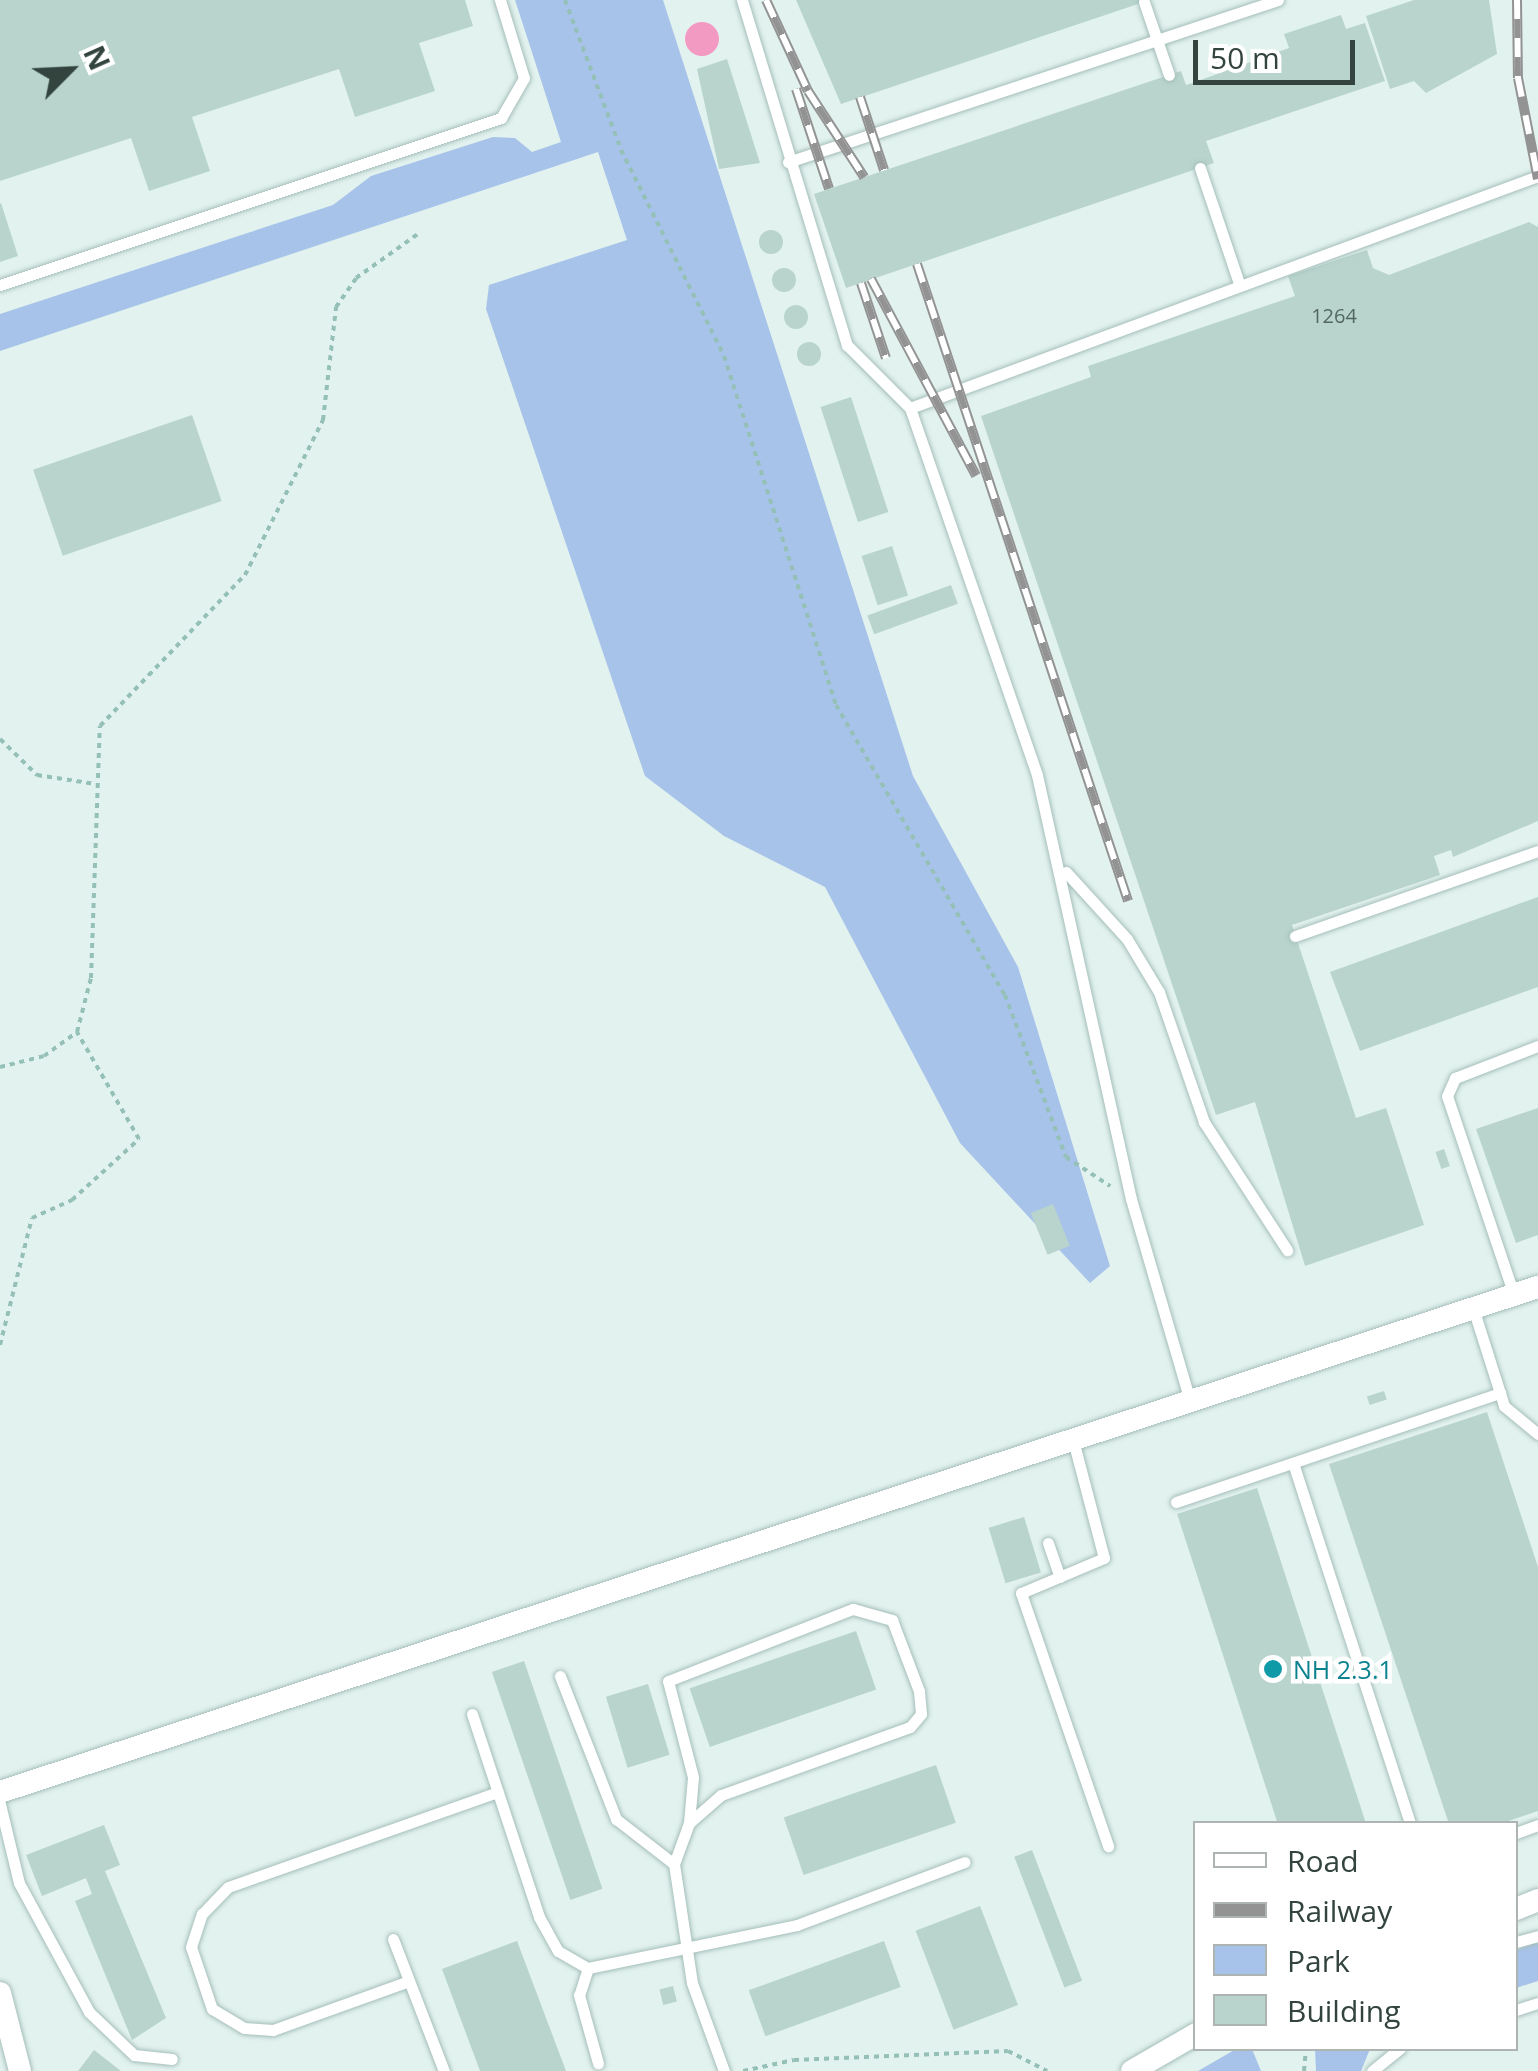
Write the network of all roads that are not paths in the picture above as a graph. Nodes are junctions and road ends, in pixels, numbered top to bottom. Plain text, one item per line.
1 (500, 0) edge
2 (742, 0) edge
3 (1278, 0) edge
4 (1144, 2) edge
5 (1157, 40) junction
6 (1169, 74) dead end
7 (788, 162) junction
8 (1200, 168) dead end
9 (1538, 176) edge
10 (1239, 283) junction
11 (0, 285) edge
12 (910, 408) junction
13 (1538, 851) edge
14 (1063, 869) junction
15 (1296, 936) dead end
16 (1538, 1046) edge
17 (1287, 1250) dead end
18 (1538, 1287) edge
19 (1514, 1295) junction
20 (1473, 1308) junction
21 (1500, 1393) junction
22 (1190, 1401) junction
23 (1538, 1434) edge
24 (1072, 1440) junction
25 (1292, 1462) junction
26 (1176, 1502) dead end
27 (1048, 1543) dead end
28 (1060, 1578) junction
29 (560, 1676) dead end
30 (472, 1714) dead end
31 (0, 1792) edge
32 (498, 1792) junction
33 (0, 1804) edge
34 (1409, 1821) edge
35 (689, 1823) junction
36 (1108, 1846) dead end
37 (965, 1862) dead end
38 (674, 1864) junction
39 (392, 1938) dead end
40 (686, 1946) junction
41 (588, 1968) junction
42 (409, 1981) junction
43 (0, 1994) edge
44 (1193, 2036) edge
45 (1396, 2051) edge
46 (172, 2059) dead end
47 (598, 2063) dead end
48 (20, 2071) edge
49 (444, 2071) edge
50 (724, 2071) edge
51 (1132, 2071) edge
52 (1372, 2071) edge

1 - 11 lane
2 - 7 lane
3 - 5 lane
4 - 5 lane
5 - 6 lane
5 - 7 lane
7 - 12 lane
8 - 10 lane
9 - 10 lane
10 - 12 lane
12 - 14 lane
13 - 15 lane
14 - 17 lane
14 - 22 lane
16 - 19 lane
18 - 19 street
19 - 20 street
20 - 21 lane
20 - 22 street
21 - 23 lane
21 - 25 lane
22 - 24 street
24 - 28 lane
24 - 31 street
25 - 26 lane
25 - 34 lane
27 - 28 lane
28 - 36 lane
29 - 38 lane
30 - 32 lane
32 - 41 lane
32 - 42 lane
33 - 46 lane
35 - 35 lane
35 - 38 lane
37 - 40 lane
38 - 40 lane
39 - 42 lane
40 - 41 lane
40 - 50 lane
41 - 47 lane
42 - 49 lane
43 - 48 street
44 - 51 street
45 - 52 lane

